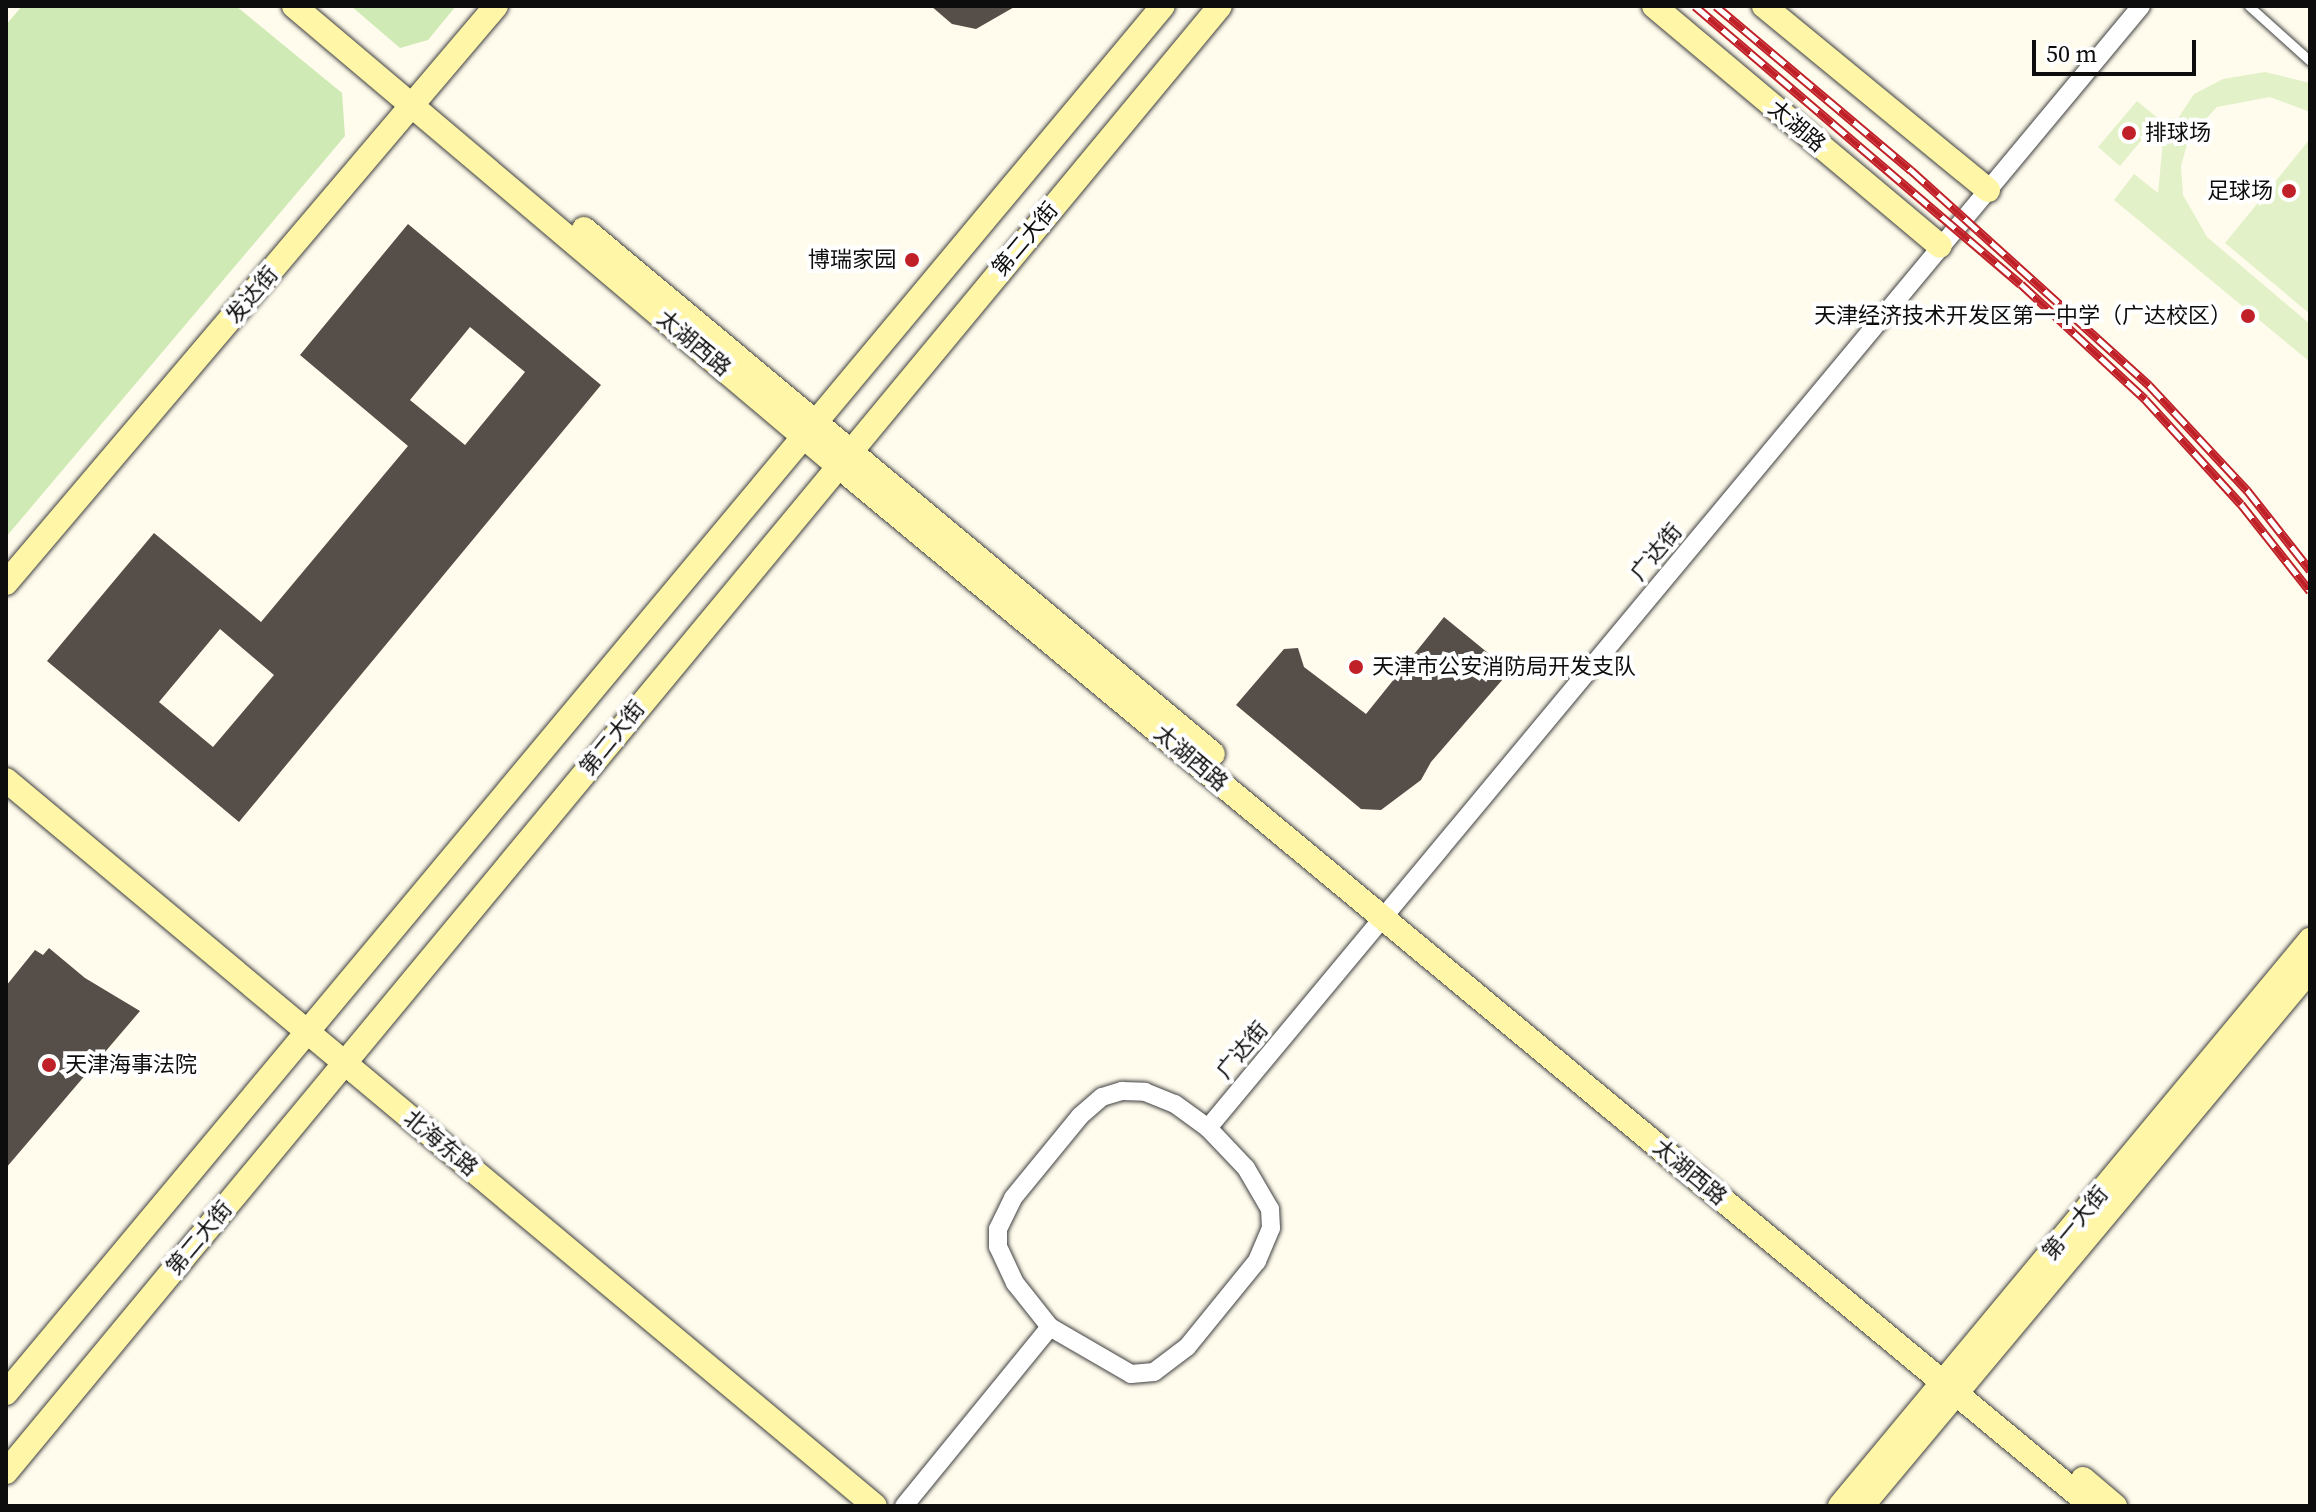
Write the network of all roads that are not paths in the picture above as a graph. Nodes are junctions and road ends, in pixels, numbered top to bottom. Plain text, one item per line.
1 (294, 6) edge
2 (496, 6) edge
3 (1163, 6) edge
4 (1220, 6) edge
5 (1654, 6) edge
6 (1764, 6) edge
7 (2141, 6) edge
8 (2249, 6) edge
9 (2310, 61) edge
10 (418, 100) junction
11 (1988, 190) junction
12 (1940, 246) junction
13 (808, 428) junction
14 (843, 457) junction
15 (6, 583) edge
16 (6, 780) edge
17 (1389, 912) junction
18 (2310, 940) edge
19 (2310, 970) edge
20 (307, 1031) junction
21 (344, 1062) junction
22 (1208, 1128) junction
23 (1050, 1327) junction
24 (1954, 1381) junction
25 (6, 1393) edge
26 (6, 1472) edge
27 (875, 1506) edge
28 (904, 1506) edge
29 (1840, 1506) edge
30 (1862, 1506) edge
31 (2092, 1506) edge
32 (2115, 1506) edge

1 - 10 main road, 太湖西路
2 - 10 main road, 发达街
3 - 13 main road, 第二大街
4 - 14 main road, 第二大街
5 - 12 main road, 太湖路
6 - 11 main road
7 - 11 street, 广达街
8 - 9 lane
10 - 13 main road, 太湖西路
10 - 15 main road, 发达街
11 - 12 street, 广达街
12 - 17 street, 广达街
13 - 14 main road, 太湖西路
13 - 20 main road, 第二大街
14 - 17 main road, 太湖西路
14 - 21 main road, 第二大街
16 - 20 main road, 北海东路
17 - 22 street, 广达街
17 - 24 main road, 太湖西路
18 - 24 main road, 第一大街
19 - 24 main road, 第一大街
20 - 21 main road, 北海东路
20 - 25 main road, 第二大街
21 - 26 main road, 第二大街
21 - 27 main road, 北海东路
22 - 23 street
22 - 23 street
23 - 28 street
24 - 29 main road, 第一大街
24 - 30 main road, 第一大街
24 - 31 main road, 太湖西路
24 - 32 main road, 太湖西路

